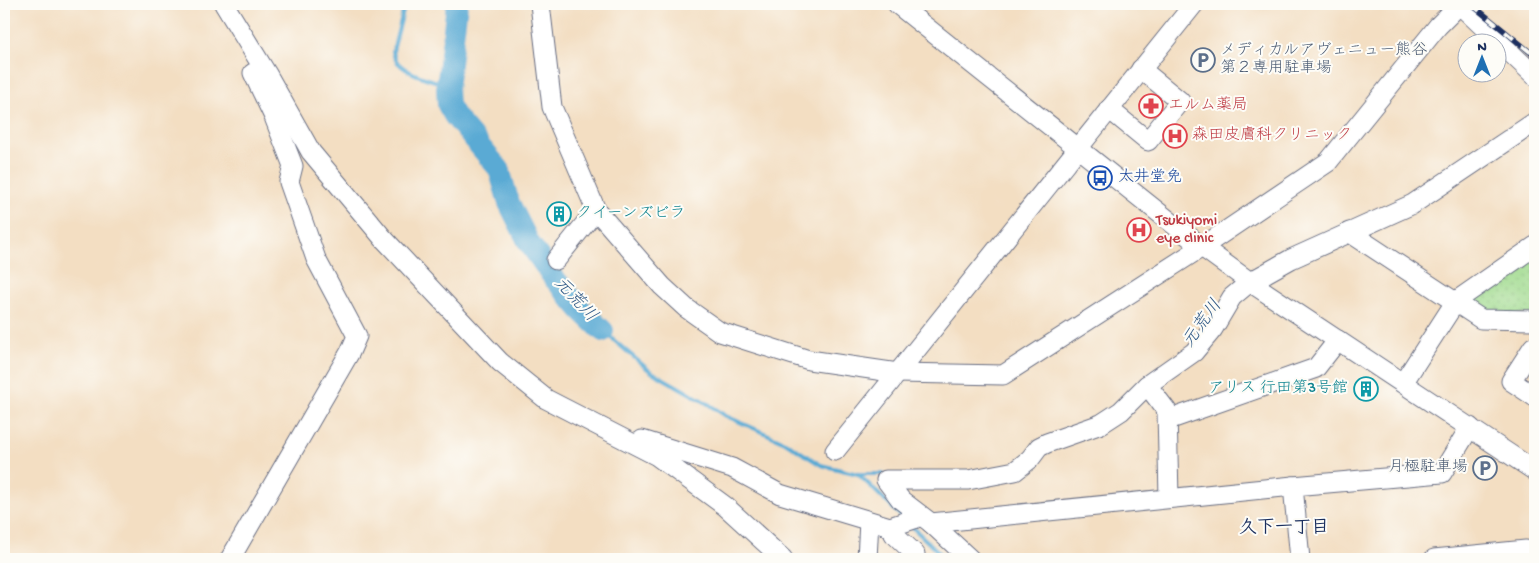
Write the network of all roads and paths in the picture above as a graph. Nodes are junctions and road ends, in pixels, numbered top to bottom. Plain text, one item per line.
1 (223, 4) edge
2 (897, 4) edge
3 (1194, 4) edge
4 (1459, 4) edge
5 (543, 7) edge
6 (1141, 69) junction
7 (1535, 76) edge
8 (1109, 109) junction
9 (1535, 122) edge
10 (1078, 149) junction
11 (596, 210) junction
12 (1349, 232) junction
13 (1535, 246) edge
14 (1202, 247) junction
15 (556, 260) dead end
16 (1250, 282) junction
17 (1456, 302) junction
18 (1535, 320) edge
19 (1338, 340) junction
20 (1535, 348) edge
21 (898, 373) junction
22 (1403, 383) junction
23 (1147, 385) junction
24 (1535, 397) edge
25 (1168, 420) junction
26 (1470, 427) junction
27 (625, 439) junction
28 (835, 451) dead end
29 (1535, 469) edge
30 (1293, 486) junction
31 (1168, 498) junction
32 (922, 519) junction
33 (869, 521) junction
34 (893, 527) junction
35 (1529, 549) edge
36 (230, 559) edge
37 (784, 559) edge
38 (867, 559) edge
39 (911, 559) edge
40 (970, 559) edge
41 (1300, 559) edge
42 (1434, 559) edge

1 - 27 street
1 - 36 street
2 - 10 street
3 - 6 street
4 - 7 street
4 - 14 street
5 - 11 street
6 - 8 street
6 - 8 street
8 - 10 street
9 - 12 street
10 - 14 street
10 - 21 street
11 - 15 street
11 - 21 street
12 - 16 street
12 - 17 street
13 - 17 street
14 - 16 street
14 - 21 street
16 - 19 street
16 - 23 street
17 - 18 street
17 - 22 street
19 - 22 street
19 - 25 street
20 - 24 street
21 - 28 street
22 - 26 street
23 - 25 street
23 - 32 street
25 - 31 street
26 - 29 street
26 - 30 street
27 - 33 street
27 - 37 street
30 - 31 street
30 - 41 street
31 - 32 street
32 - 34 street
32 - 40 street
33 - 34 street
33 - 38 street
34 - 39 street
35 - 42 street

